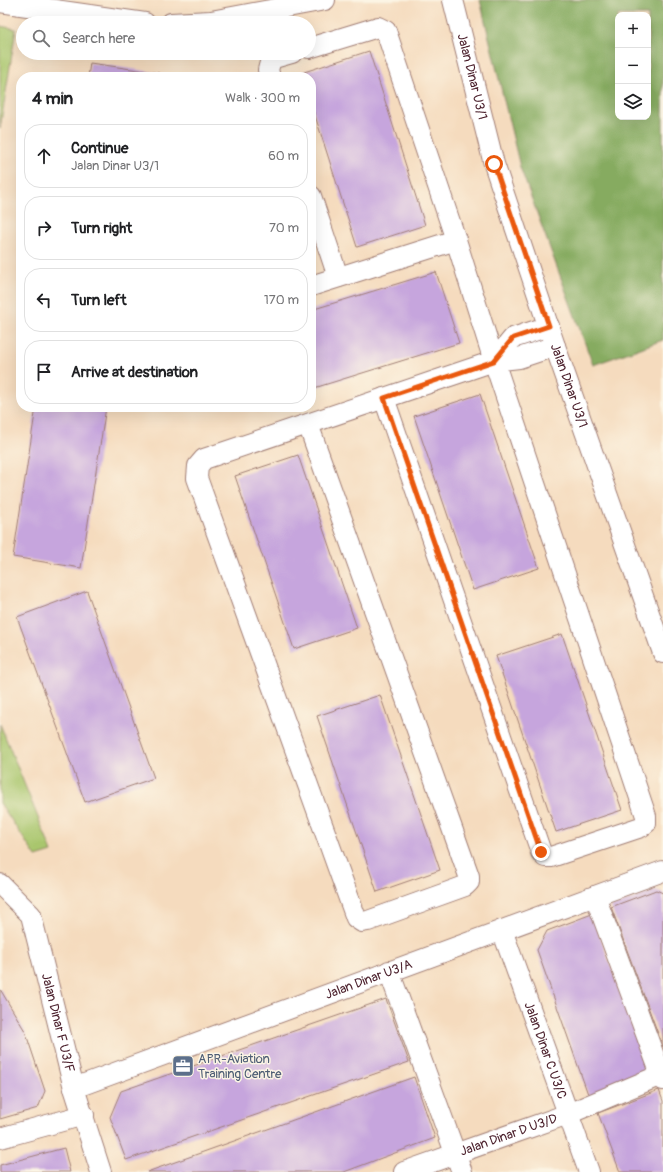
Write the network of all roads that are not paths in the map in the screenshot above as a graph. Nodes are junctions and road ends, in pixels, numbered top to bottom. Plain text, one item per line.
1 (325, 0) edge
2 (453, 0) edge
3 (0, 2) edge
4 (97, 8) edge
5 (123, 16) edge
6 (238, 16) edge
7 (316, 46) edge
8 (271, 60) edge
9 (269, 72) edge
10 (316, 211) edge
11 (456, 240) junction
12 (338, 277) junction
13 (316, 284) edge
14 (549, 326) junction
15 (555, 346) junction
16 (494, 361) junction
17 (384, 398) junction
18 (308, 424) junction
19 (663, 653) edge
20 (663, 871) edge
21 (0, 884) edge
22 (595, 896) junction
23 (502, 930) junction
24 (388, 971) junction
25 (662, 1076) edge
26 (74, 1088) junction
27 (568, 1114) junction
28 (84, 1115) junction
29 (0, 1138) edge
30 (459, 1163) edge
31 (101, 1172) edge
32 (404, 1172) edge
33 (589, 1172) edge

1 - 6 street
2 - 14 street, Jalan Dinar U3/1
3 - 4 street
4 - 5 street
7 - 11 street
8 - 9 street
10 - 12 street
11 - 12 street
11 - 16 street
12 - 13 street
14 - 15 street, Jalan Dinar U3/1
14 - 16 street
15 - 16 street
15 - 19 street, Jalan Dinar U3/1
16 - 17 street
16 - 17 street
17 - 18 street
18 - 18 street
20 - 22 street, Jalan Dinar U3/A
21 - 26 street, Jalan Dinar F U3/F
22 - 23 street, Jalan Dinar U3/A
22 - 25 street
23 - 24 street, Jalan Dinar U3/A
23 - 27 street, Jalan Dinar C U3/C
24 - 26 street, Jalan Dinar U3/A
24 - 30 street
25 - 27 street, Jalan Dinar D U3/D
26 - 28 street, Jalan Dinar F U3/F
27 - 30 street, Jalan Dinar D U3/D
27 - 33 street, Jalan Dinar C U3/C
28 - 29 street
28 - 31 street, Jalan Dinar F U3/F
30 - 32 street, Jalan Dinar D U3/D

